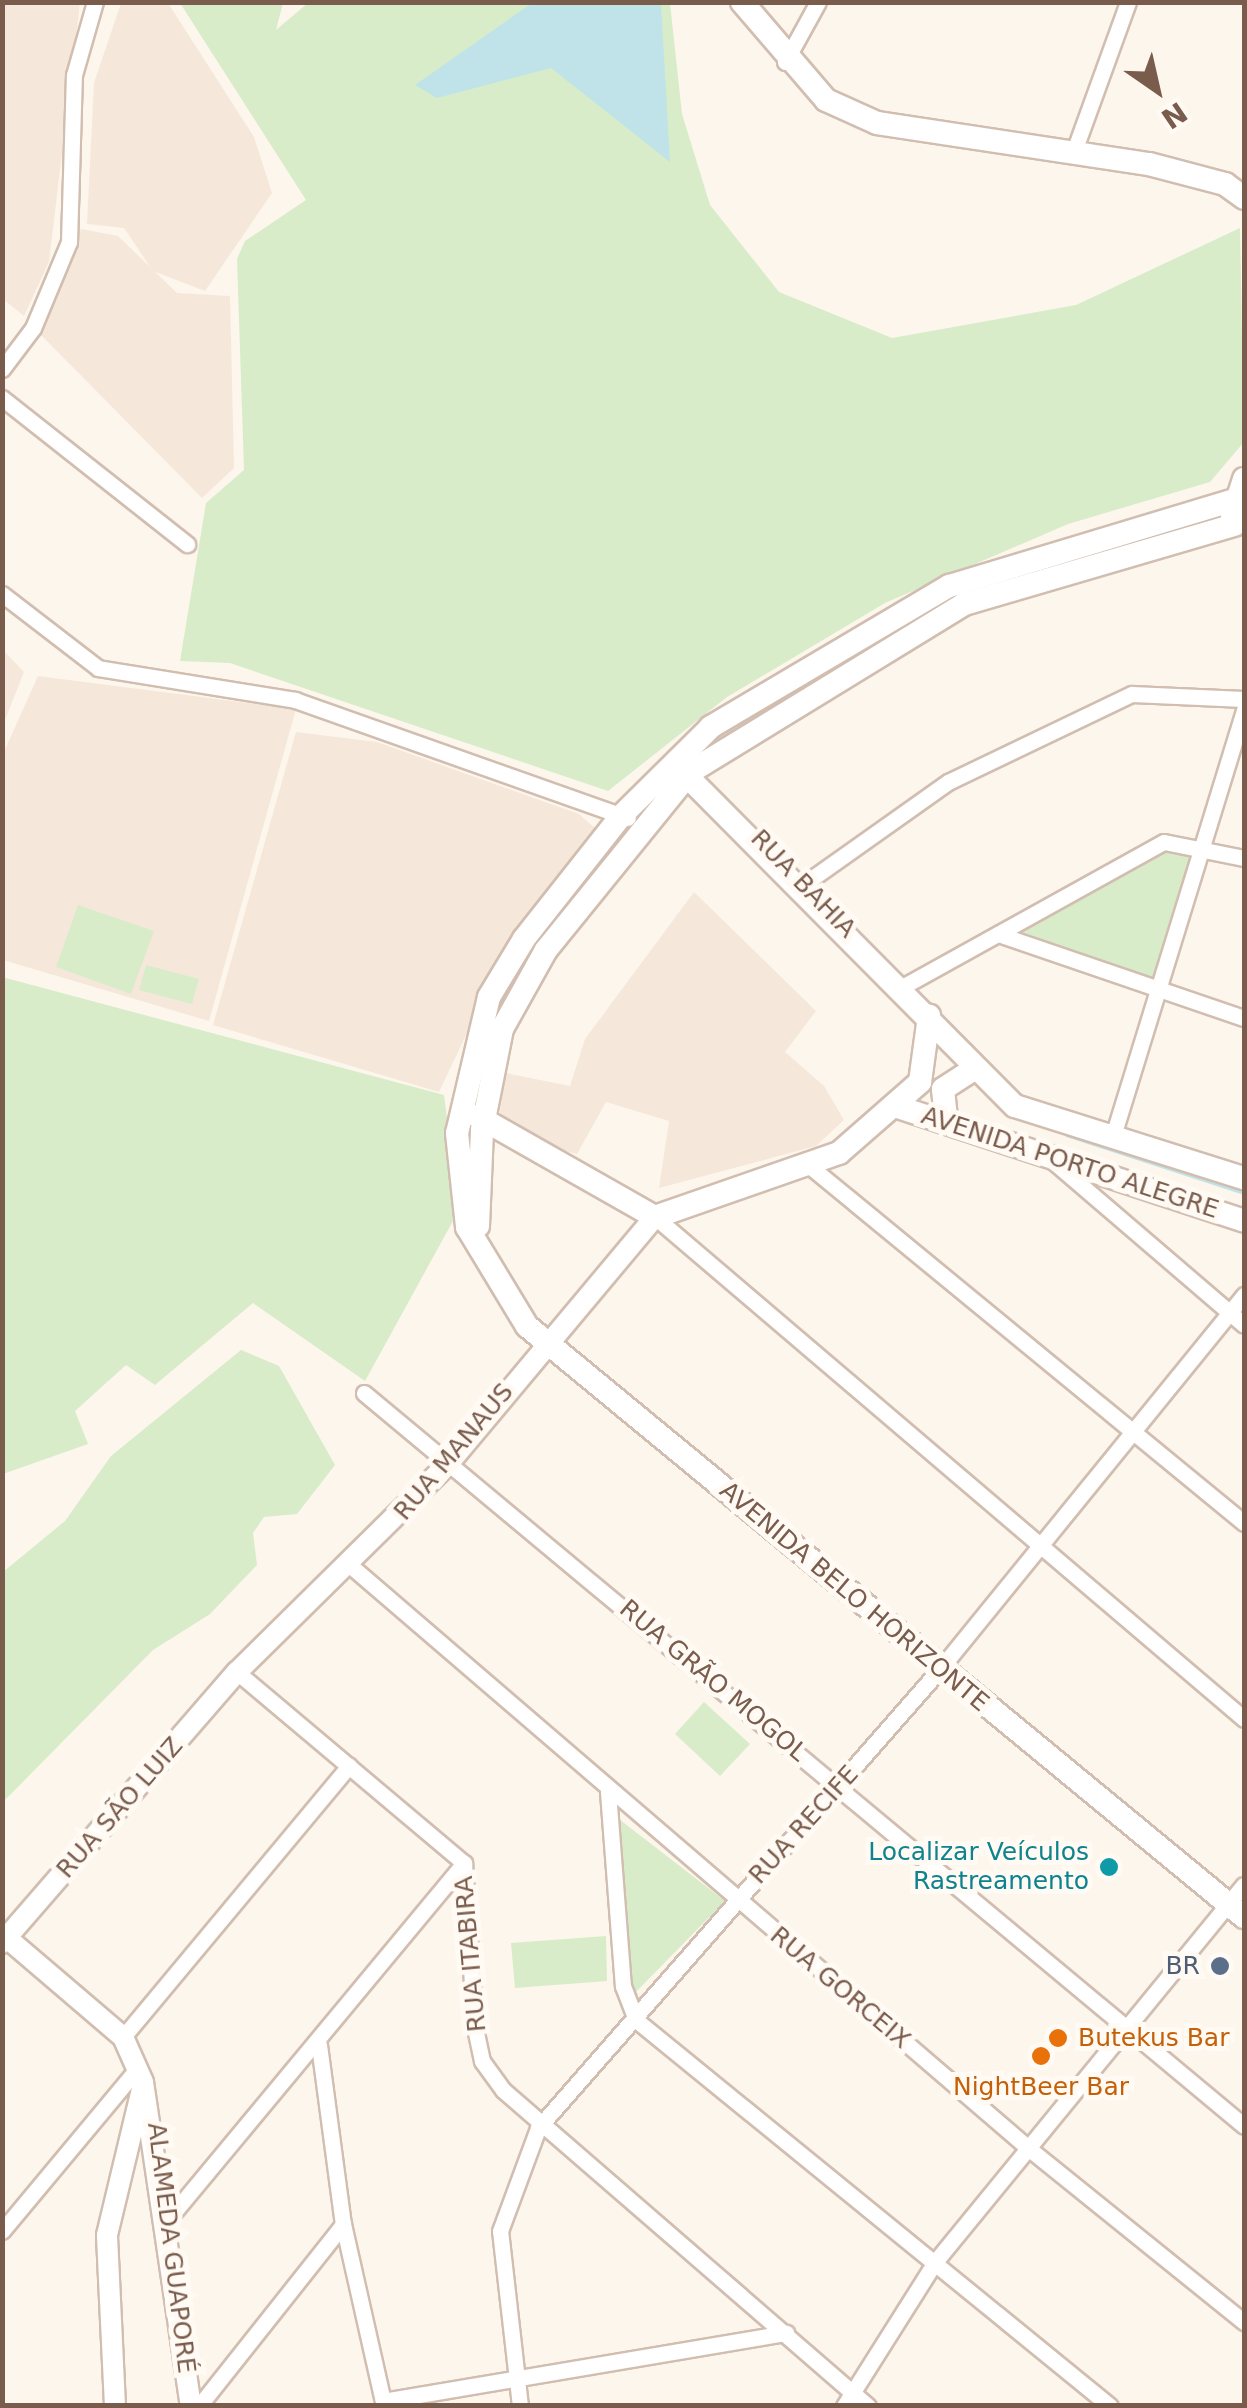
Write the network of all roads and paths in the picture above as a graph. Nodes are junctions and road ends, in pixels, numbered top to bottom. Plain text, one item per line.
1 (95, 2) edge
2 (742, 2) edge
3 (818, 2) edge
4 (1128, 2) edge
5 (785, 62) junction
6 (1073, 154) junction
7 (1244, 198) edge
8 (2, 368) edge
9 (2, 398) edge
10 (1244, 480) edge
11 (1231, 501) junction
12 (1240, 530) edge
13 (187, 544) dead end
14 (2, 594) edge
15 (1244, 699) edge
16 (1244, 709) edge
17 (680, 767) junction
18 (621, 816) junction
19 (651, 826) junction
20 (1203, 844) junction
21 (1244, 858) edge
22 (804, 884) junction
23 (998, 934) junction
24 (902, 987) junction
25 (1155, 989) junction
26 (930, 1016) junction
27 (1244, 1018) edge
28 (972, 1070) junction
29 (461, 1094) junction
30 (894, 1106) junction
31 (946, 1118) junction
32 (483, 1125) junction
33 (1113, 1136) junction
34 (1042, 1153) junction
35 (812, 1168) junction
36 (1244, 1178) edge
37 (655, 1217) junction
38 (1244, 1221) edge
39 (482, 1259) junction
40 (1244, 1296) edge
41 (1230, 1313) junction
42 (1244, 1325) edge
43 (545, 1342) junction
44 (364, 1392) dead end
45 (1132, 1431) junction
46 (449, 1463) junction
47 (1244, 1524) edge
48 (1039, 1545) junction
49 (352, 1567) junction
50 (940, 1669) junction
51 (238, 1672) junction
52 (1244, 1718) edge
53 (348, 1766) junction
54 (840, 1786) junction
55 (608, 1792) junction
56 (464, 1863) junction
57 (1244, 1885) edge
58 (737, 1900) junction
59 (1237, 1911) edge
60 (5, 1941) edge
61 (636, 2020) junction
62 (1126, 2027) junction
63 (123, 2037) junction
64 (319, 2045) junction
65 (140, 2075) junction
66 (1244, 2126) edge
67 (538, 2128) junction
68 (1027, 2147) junction
69 (170, 2217) junction
70 (342, 2224) junction
71 (2, 2231) edge
72 (935, 2262) junction
73 (1244, 2322) edge
74 (786, 2333) junction
75 (515, 2378) junction
76 (847, 2399) edge
77 (384, 2403) edge
78 (115, 2406) edge
79 (191, 2406) edge
80 (198, 2406) edge
81 (520, 2406) edge
82 (868, 2406) edge
83 (1110, 2406) edge

1 - 8 street
2 - 5 main road
3 - 5 street
4 - 6 street
5 - 6 main road
6 - 7 main road
9 - 13 street
10 - 11 main road
11 - 12 main road
11 - 17 main road, AVENIDA BELO HORIZONTE
12 - 17 main road, AVENIDA BELO HORIZONTE
14 - 18 street
15 - 22 street
16 - 20 street
17 - 18 main road, AVENIDA BELO HORIZONTE
17 - 19 main road, AVENIDA BELO HORIZONTE
17 - 22 main road, RUA BAHIA
18 - 19 street
18 - 29 main road, AVENIDA BELO HORIZONTE
19 - 32 main road, AVENIDA BELO HORIZONTE
20 - 21 street
20 - 23 street
20 - 25 street
22 - 24 main road, RUA BAHIA
23 - 24 street
23 - 25 street
24 - 26 main road, RUA BAHIA
25 - 27 street
25 - 33 street
26 - 28 main road, AVENIDA PORTO ALEGRE
26 - 30 main road
28 - 31 main road
28 - 33 main road, AVENIDA PORTO ALEGRE
29 - 32 main road
29 - 39 main road, AVENIDA BELO HORIZONTE
30 - 31 main road, AVENIDA PORTO ALEGRE
30 - 35 main road
31 - 34 main road, AVENIDA PORTO ALEGRE
32 - 37 main road
32 - 39 main road, AVENIDA BELO HORIZONTE
33 - 36 main road, AVENIDA PORTO ALEGRE
34 - 38 main road, AVENIDA PORTO ALEGRE
34 - 41 street
35 - 37 main road
35 - 45 street
37 - 43 street, RUA MANAUS
37 - 48 street
39 - 43 main road, AVENIDA BELO HORIZONTE
40 - 41 street, RUA RECIFE
41 - 42 street
41 - 45 street, RUA RECIFE
43 - 46 street, RUA MANAUS
43 - 50 main road, AVENIDA BELO HORIZONTE
44 - 46 street, RUA GRÃO MOGOL
45 - 47 street
45 - 48 street, RUA RECIFE
46 - 49 street, RUA MANAUS
46 - 54 street, RUA GRÃO MOGOL
48 - 50 street, RUA RECIFE
48 - 52 street
49 - 51 street, RUA MANAUS
49 - 55 street, RUA GORCEIX
50 - 54 street, RUA RECIFE
50 - 59 main road, AVENIDA BELO HORIZONTE
51 - 53 street, RUA ITABIRA
51 - 60 street, RUA SÃO LUIZ
53 - 56 street, RUA ITABIRA
53 - 63 street
54 - 58 street, RUA RECIFE
54 - 62 street, RUA GRÃO MOGOL
55 - 58 street, RUA GORCEIX
55 - 61 street
56 - 64 street
56 - 67 street, RUA ITABIRA
57 - 59 street
58 - 61 street, RUA RECIFE
58 - 68 street, RUA GORCEIX
59 - 62 street
60 - 63 street
61 - 67 street, RUA RECIFE
61 - 72 street
62 - 66 street, RUA GRÃO MOGOL
62 - 68 street
63 - 65 street, ALAMEDA GUAPORÉ
64 - 69 street
64 - 70 street
65 - 69 street, ALAMEDA GUAPORÉ
65 - 71 street
65 - 78 street
67 - 74 street, RUA ITABIRA
67 - 75 street, RUA RECIFE
68 - 72 street
68 - 73 street, RUA GORCEIX
69 - 79 street, ALAMEDA GUAPORÉ
70 - 77 street
70 - 80 street
72 - 76 street
72 - 83 street
74 - 75 street
74 - 76 street, RUA ITABIRA
75 - 77 street
75 - 81 street, RUA RECIFE
76 - 82 street, RUA ITABIRA

